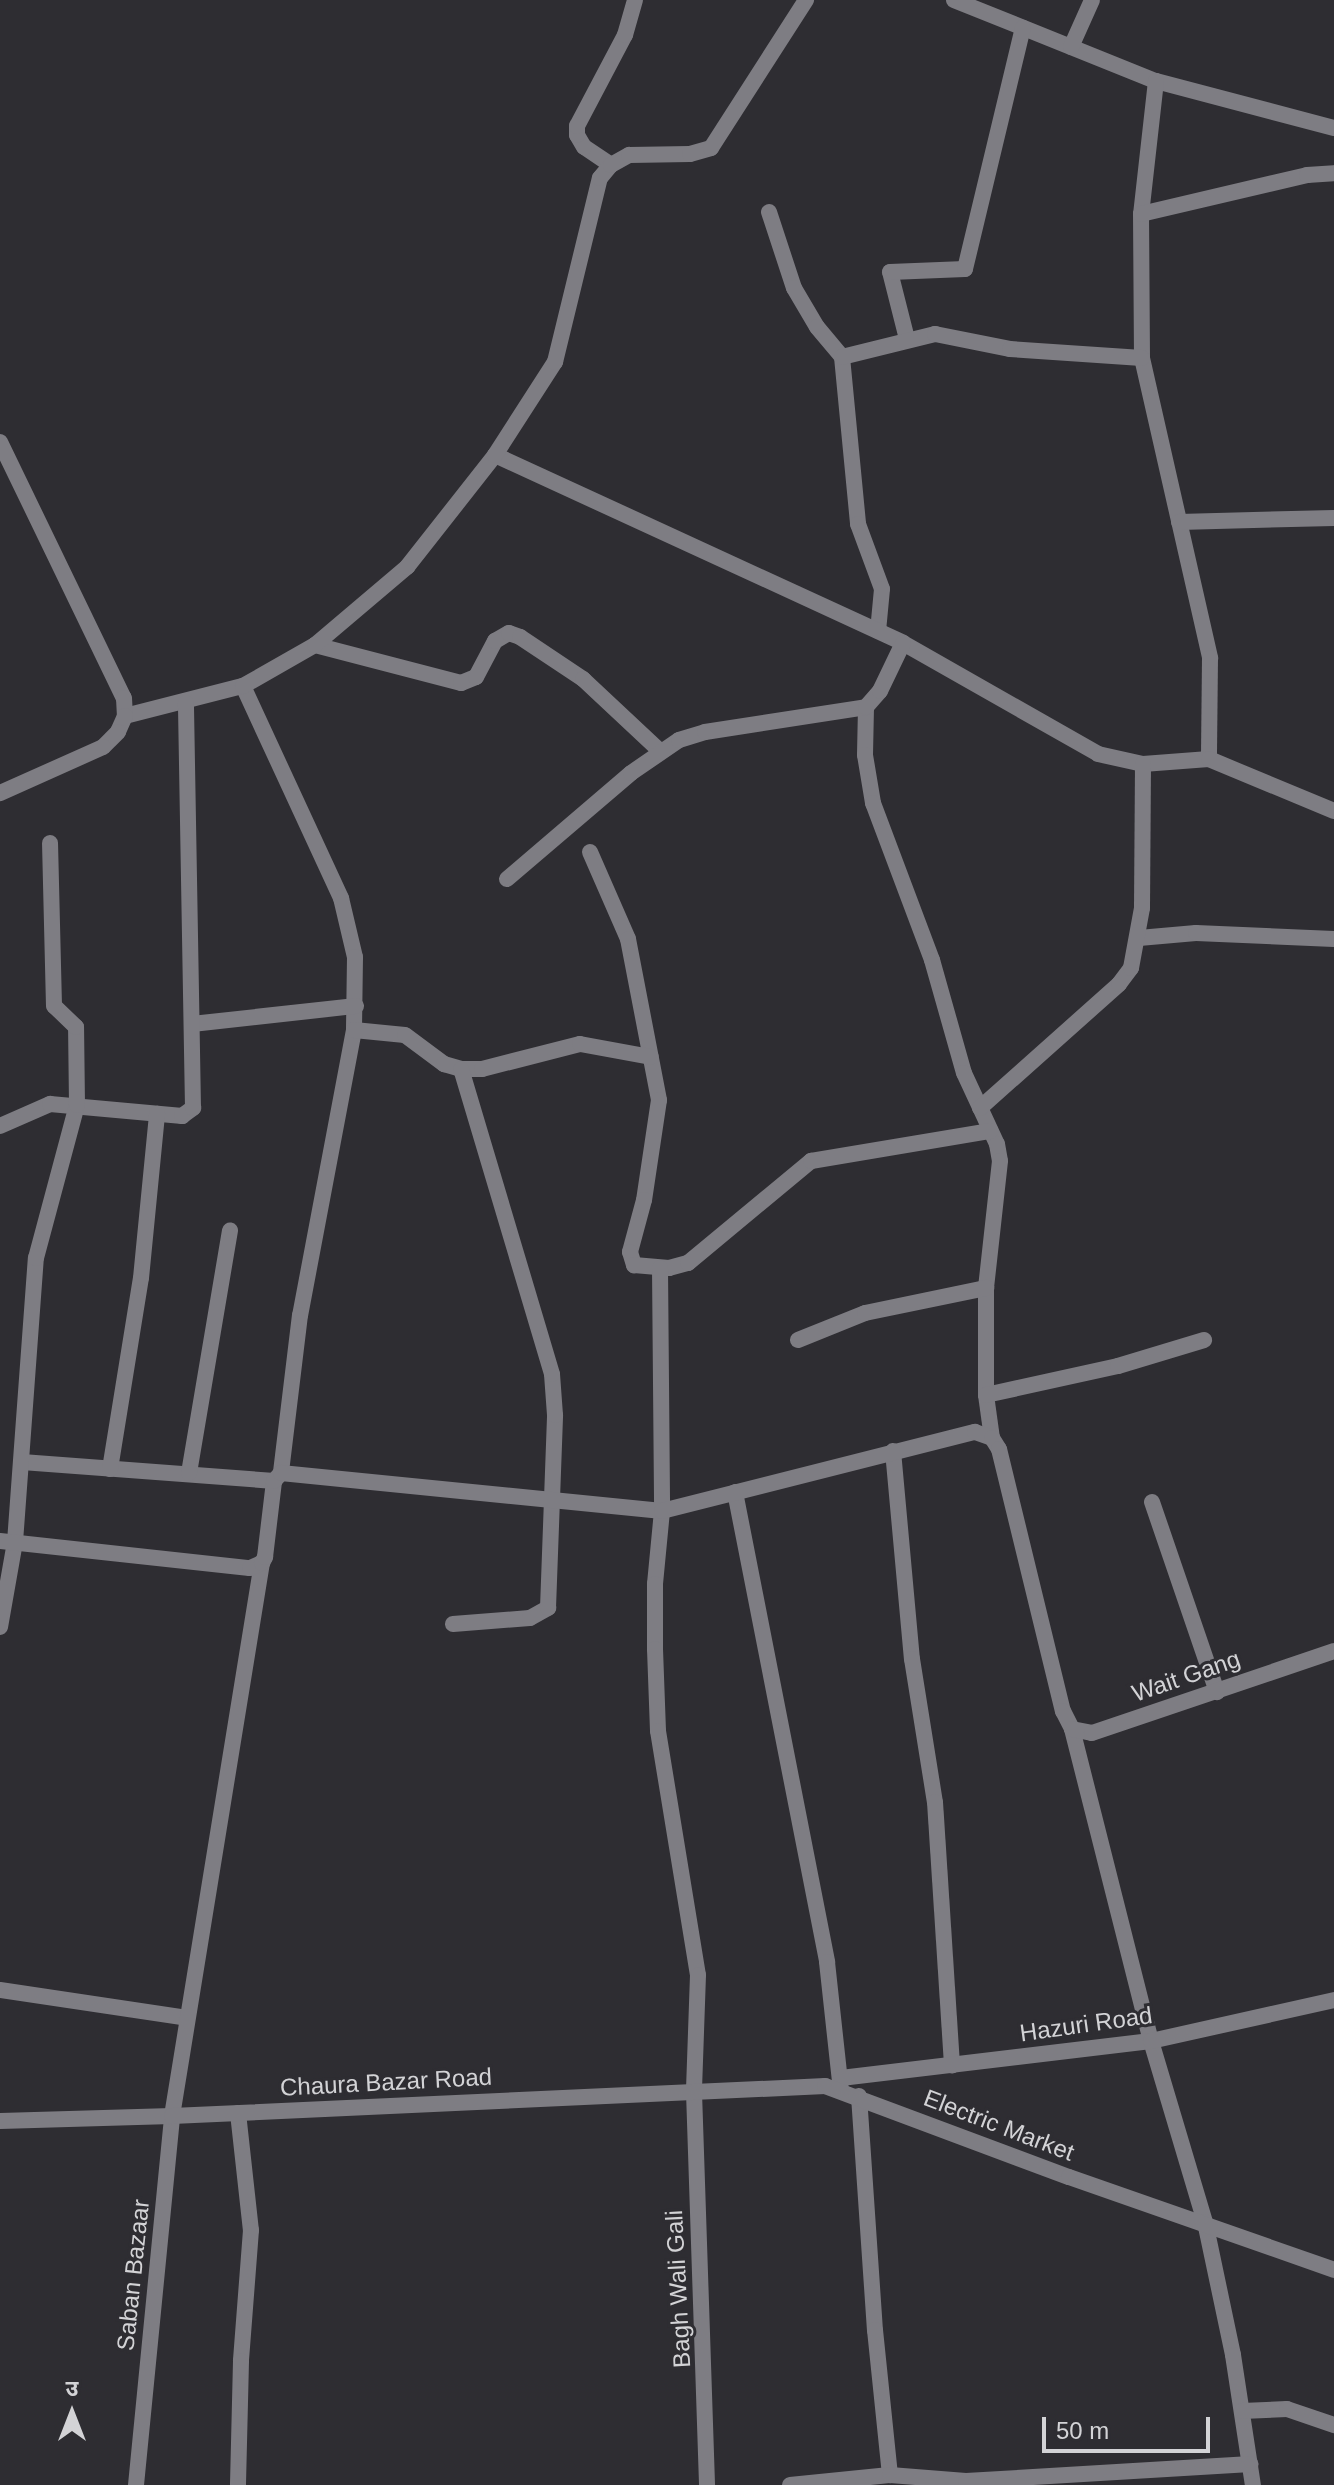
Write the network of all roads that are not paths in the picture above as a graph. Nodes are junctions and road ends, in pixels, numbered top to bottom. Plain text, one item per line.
1 (635, 0) edge
2 (806, 0) edge
3 (954, 0) edge
4 (1092, 0) edge
5 (1023, 28) junction
6 (1071, 47) junction
7 (1156, 81) junction
8 (1334, 128) edge
9 (611, 165) junction
10 (1334, 173) edge
11 (769, 212) dead end
12 (1141, 214) junction
13 (907, 339) junction
14 (842, 357) junction
15 (1142, 358) junction
16 (0, 442) edge
17 (495, 455) junction
18 (1334, 518) edge
19 (1179, 522) junction
20 (878, 631) junction
21 (903, 643) junction
22 (315, 645) junction
23 (243, 686) junction
24 (186, 703) junction
25 (866, 707) junction
26 (125, 716) junction
27 (660, 751) junction
28 (1209, 759) junction
29 (1143, 764) junction
30 (0, 793) edge
31 (1334, 811) edge
32 (50, 843) dead end
33 (590, 852) dead end
34 (507, 879) dead end
35 (1139, 938) junction
36 (1334, 939) edge
37 (356, 1006) junction
38 (192, 1024) junction
39 (354, 1030) junction
40 (651, 1057) junction
41 (461, 1069) junction
42 (77, 1105) junction
43 (980, 1108) junction
44 (157, 1114) junction
45 (0, 1126) edge
46 (991, 1131) junction
47 (230, 1230) dead end
48 (660, 1268) junction
49 (986, 1288) junction
50 (798, 1340) dead end
51 (1204, 1340) dead end
52 (986, 1395) junction
53 (992, 1438) junction
54 (893, 1451) junction
55 (22, 1462) junction
56 (110, 1469) junction
57 (189, 1473) junction
58 (278, 1477) junction
59 (735, 1492) junction
60 (552, 1501) junction
61 (1152, 1502) dead end
62 (662, 1511) junction
63 (8, 1542) edge
64 (262, 1563) junction
65 (453, 1624) dead end
66 (0, 1627) edge
67 (1334, 1651) edge
68 (1217, 1692) junction
69 (1072, 1729) junction
70 (0, 1990) edge
71 (1334, 2000) edge
72 (187, 2018) junction
73 (1151, 2041) junction
74 (952, 2065) junction
75 (841, 2084) junction
76 (775, 2086) joint
77 (694, 2092) junction
78 (859, 2096) junction
79 (238, 2113) junction
80 (172, 2116) junction
81 (0, 2121) edge
82 (1205, 2222) junction
83 (1334, 2270) edge
84 (1242, 2411) junction
85 (1334, 2425) edge
86 (1250, 2464) junction
87 (890, 2475) junction
88 (966, 2483) edge
89 (136, 2485) edge
90 (238, 2485) edge
91 (707, 2485) edge
92 (790, 2485) edge
93 (1253, 2485) edge

1 - 9 street
2 - 9 street
3 - 5 street
4 - 6 street
5 - 6 street
5 - 13 street
6 - 7 street
7 - 8 street
7 - 12 street
9 - 17 street
10 - 12 street
11 - 14 street
12 - 15 street
13 - 14 street
13 - 15 street
14 - 20 street
15 - 19 street
16 - 26 street
17 - 20 street
17 - 22 street
18 - 19 street
19 - 28 street
20 - 21 street
21 - 25 street
21 - 29 street
22 - 23 street
22 - 27 street
23 - 24 street
23 - 37 street, Saban Bazaar
24 - 26 street
24 - 38 street
25 - 27 street
25 - 43 street
26 - 30 street
27 - 34 street
28 - 29 street
28 - 31 street
29 - 35 street
32 - 42 street
33 - 40 street
35 - 36 street
35 - 43 street
37 - 38 street
37 - 39 street, Saban Bazaar
38 - 44 street
39 - 41 street
39 - 58 street, Saban Bazaar
40 - 41 street
40 - 48 street
41 - 60 street
42 - 44 street
42 - 45 street
42 - 55 street
43 - 46 street
44 - 56 street
46 - 48 street
46 - 49 street
47 - 57 street
48 - 62 street, Bagh Wali Gali
49 - 50 street
49 - 52 street
51 - 52 street
52 - 53 street
53 - 54 street
53 - 69 street
54 - 59 street
54 - 74 street
55 - 56 street
55 - 63 street
56 - 57 street
57 - 58 street
58 - 60 street
58 - 64 street, Saban Bazaar
59 - 62 street
59 - 75 street
60 - 62 street
60 - 65 street
61 - 68 street
62 - 77 street, Bagh Wali Gali
63 - 64 street
63 - 66 street
64 - 72 street, Saban Bazaar
67 - 68 street, Wait Gang
68 - 69 street, Wait Gang
69 - 73 street
70 - 72 street
71 - 73 street, Hazuri Road
72 - 80 street, Saban Bazaar
73 - 74 street, Hazuri Road
73 - 82 street
74 - 75 street, Hazuri Road
75 - 76 street, Electric Market
75 - 78 street, Electric Market
76 - 77 street, Chaura Bazar Road
77 - 79 street, Chaura Bazar Road
77 - 91 street, Bagh Wali Gali
78 - 82 street, Electric Market
78 - 87 street
79 - 80 street, Chaura Bazar Road
79 - 90 street
80 - 81 street, Chaura Bazar Road
80 - 89 street, Saban Bazaar
82 - 83 street, Electric Market
82 - 84 street
84 - 85 street
84 - 86 street
86 - 88 street
86 - 93 street
87 - 88 street
87 - 92 street

